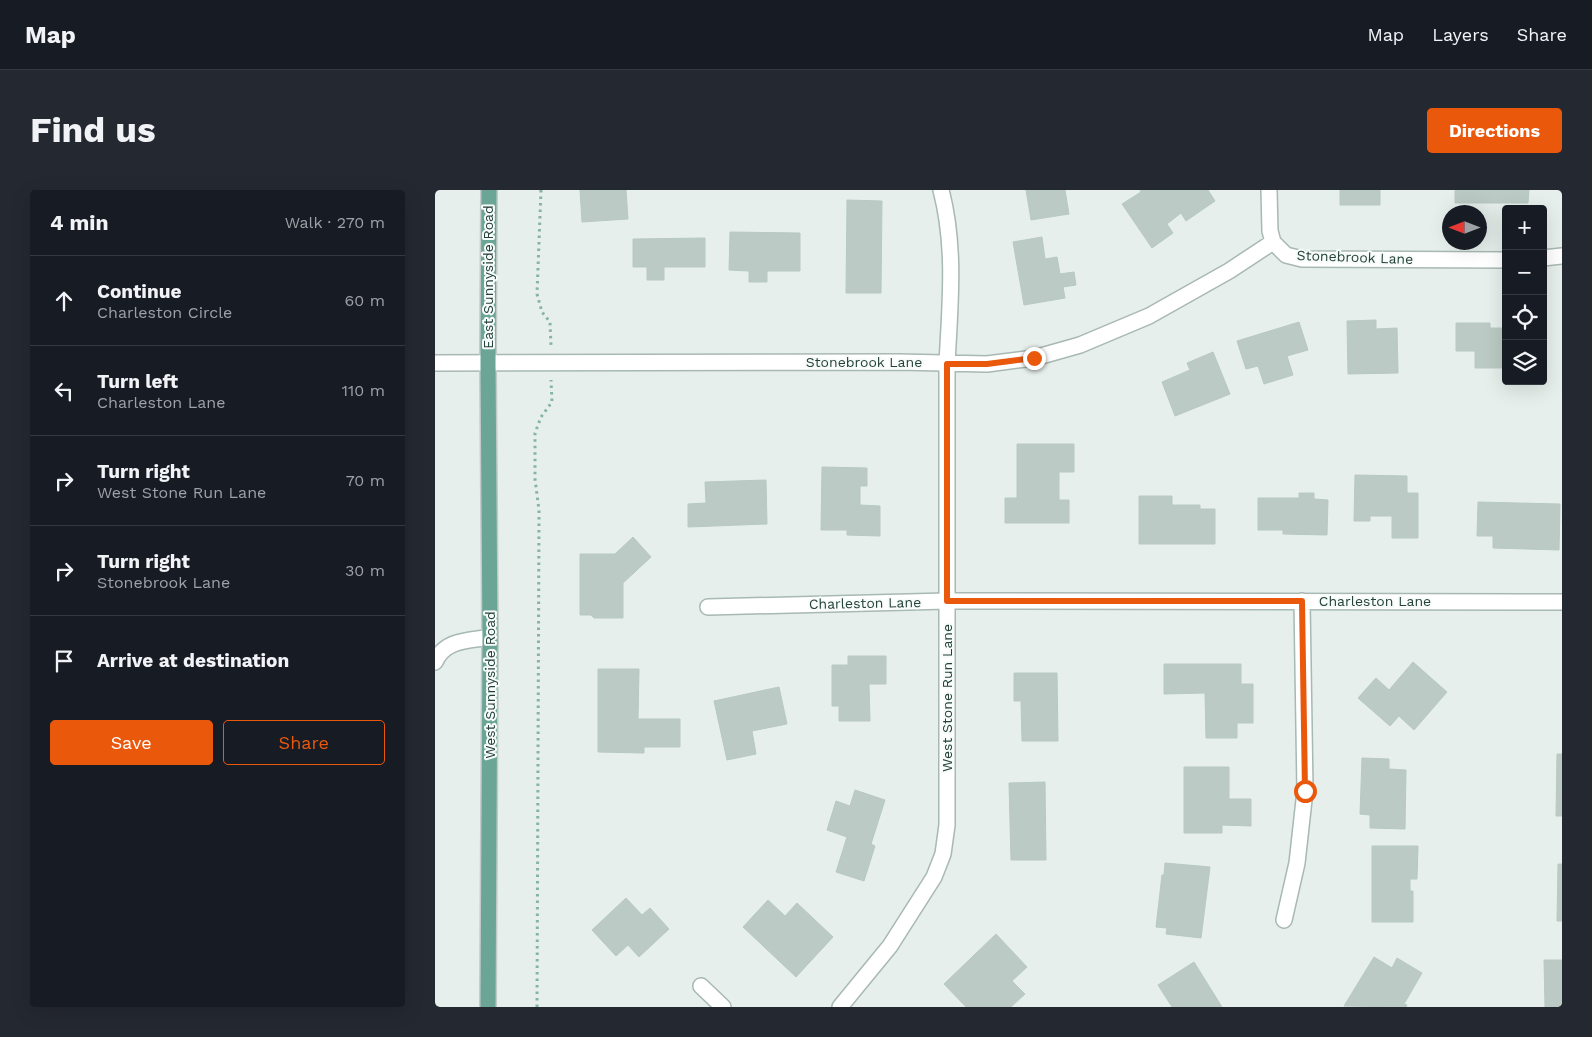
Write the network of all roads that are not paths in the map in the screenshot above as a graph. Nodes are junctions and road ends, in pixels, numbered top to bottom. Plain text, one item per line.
1 (489, 190) edge
2 (941, 190) edge
3 (1269, 190) edge
4 (1273, 242) junction
5 (1562, 256) edge
6 (1547, 258) edge
7 (1502, 260) edge
8 (435, 363) edge
9 (488, 363) junction
10 (947, 364) junction
11 (947, 601) junction
12 (1302, 601) junction
13 (1562, 602) edge
14 (708, 607) dead end
15 (490, 637) junction
16 (435, 662) edge
17 (1284, 920) dead end
18 (701, 986) dead end
19 (488, 1007) edge
20 (723, 1007) edge
21 (839, 1007) edge

1 - 9 main road, East Sunnyside Road
2 - 10 street, West Stone Run Lane
3 - 4 street
4 - 7 street, Stonebrook Lane
4 - 10 street, Stonebrook Lane
5 - 6 street
8 - 9 street, Stonebrook Lane
9 - 10 street, Stonebrook Lane
9 - 15 main road, West Sunnyside Road
10 - 11 street, West Stone Run Lane
11 - 12 street, Charleston Lane
11 - 14 street, Charleston Lane
11 - 21 street, West Stone Run Lane
12 - 13 street, Charleston Lane
12 - 17 street
15 - 16 street
15 - 19 main road, West Sunnyside Road
18 - 20 street

